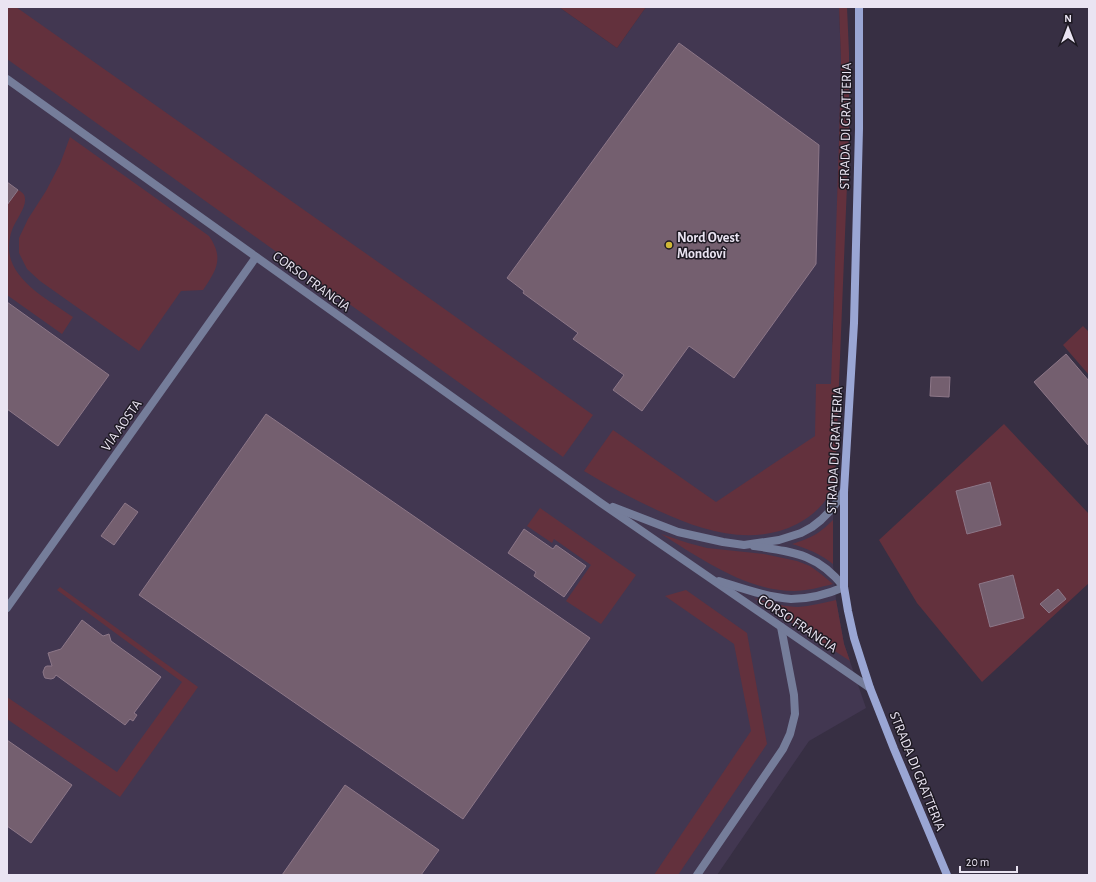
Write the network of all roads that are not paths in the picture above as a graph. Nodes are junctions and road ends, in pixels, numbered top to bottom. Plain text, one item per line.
1 (859, 7) edge
2 (7, 79) edge
3 (256, 257) junction
4 (844, 491) junction
5 (601, 503) junction
6 (744, 545) junction
7 (711, 578) junction
8 (844, 587) junction
9 (7, 608) edge
10 (781, 627) junction
11 (870, 688) junction
12 (697, 875) edge
13 (947, 875) edge

1 - 4 main road, STRADA DI GRATTERIA
2 - 3 street, CORSO FRANCIA
3 - 5 street, CORSO FRANCIA
3 - 9 street, VIA AOSTA
4 - 6 street, CORSO FRANCIA
4 - 8 main road, STRADA DI GRATTERIA
5 - 6 street, CORSO FRANCIA
5 - 7 street, CORSO FRANCIA
6 - 8 street, CORSO FRANCIA
7 - 8 street, CORSO FRANCIA
7 - 10 street, CORSO FRANCIA
8 - 11 main road, STRADA DI GRATTERIA
10 - 11 street, CORSO FRANCIA
10 - 12 street
11 - 13 main road, STRADA DI GRATTERIA

